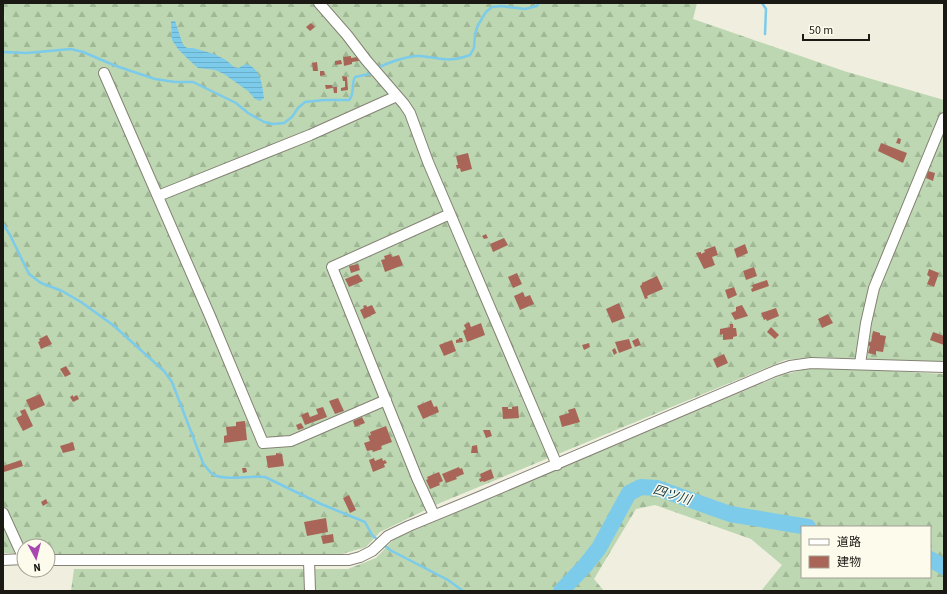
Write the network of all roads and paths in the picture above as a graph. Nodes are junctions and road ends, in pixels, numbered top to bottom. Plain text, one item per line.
1 (319, 3) edge
2 (104, 73) dead end
3 (397, 96) junction
4 (944, 118) edge
5 (158, 196) junction
6 (450, 214) junction
7 (860, 364) junction
8 (944, 367) edge
9 (386, 400) junction
10 (557, 465) junction
11 (3, 513) edge
12 (434, 515) junction
13 (3, 560) edge
14 (56, 560) edge
15 (309, 560) junction
16 (310, 591) edge

1 - 3 street
2 - 5 street
3 - 5 street
3 - 6 street
4 - 7 street
5 - 9 street
6 - 9 street
6 - 10 street
7 - 8 street
7 - 10 street
9 - 12 street
10 - 12 street
11 - 13 street
12 - 15 street
14 - 15 street
15 - 16 street

